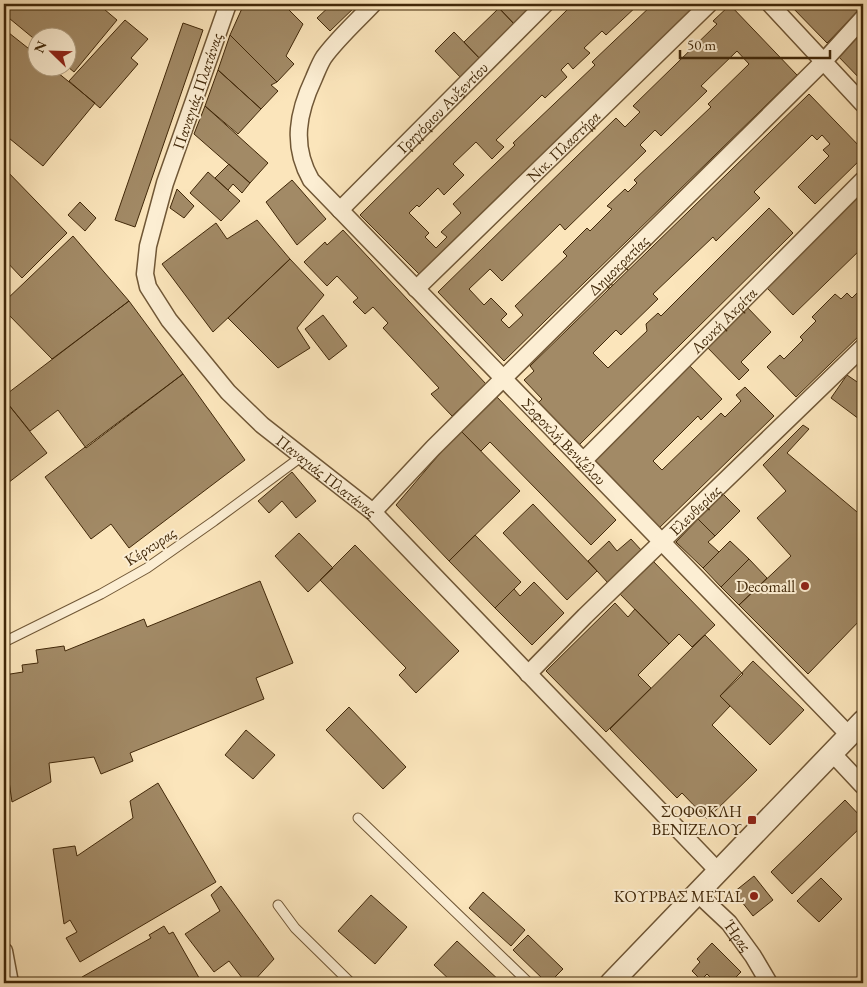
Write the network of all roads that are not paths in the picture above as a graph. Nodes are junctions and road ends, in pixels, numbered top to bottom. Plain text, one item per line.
1 (228, 4) edge
2 (373, 4) edge
3 (545, 4) edge
4 (709, 4) edge
5 (770, 4) edge
6 (863, 18) edge
7 (824, 62) junction
8 (863, 104) edge
9 (863, 180) edge
10 (340, 210) junction
11 (416, 288) junction
12 (863, 347) edge
13 (503, 378) junction
14 (301, 457) junction
15 (583, 461) junction
16 (373, 512) junction
17 (662, 542) junction
18 (4, 642) edge
19 (528, 674) junction
20 (856, 729) edge
21 (833, 754) junction
22 (863, 786) edge
23 (358, 818) dead end
24 (718, 871) junction
25 (697, 893) junction
26 (278, 905) dead end
27 (4, 951) edge
28 (10, 983) edge
29 (351, 983) edge
30 (529, 983) edge
31 (611, 983) edge
32 (769, 983) edge

1 - 14 street, Παναγιάς Πλατάνας
2 - 10 street, Σοφοκλή Βενιζέλου
3 - 10 street, Γρηγόριου Αυξεντίου
4 - 11 street, Νικ. Πλαστήρα
5 - 7 street
6 - 7 street, Δημοκρατίας
7 - 8 street
7 - 13 street, Δημοκρατίας
9 - 15 street, Λουκή Ακρίτα
10 - 11 street, Σοφοκλή Βενιζέλου
11 - 13 street, Σοφοκλή Βενιζέλου
12 - 17 street, Ελευθερίας
13 - 15 street, Σοφοκλή Βενιζέλου
13 - 16 street, Δημοκρατίας
14 - 16 street, Παναγιάς Πλατάνας
14 - 18 lane, Κέρκυρας
15 - 17 street, Σοφοκλή Βενιζέλου
16 - 19 street, Παναγιάς Πλατάνας
17 - 19 street, Ελευθερίας
17 - 20 street, Σοφοκλή Βενιζέλου
19 - 24 street, Παναγιάς Πλατάνας
20 - 21 street
21 - 22 street
21 - 24 street
23 - 30 lane
24 - 25 street
25 - 31 street
25 - 32 street, Ήρας
26 - 29 lane
27 - 28 street

